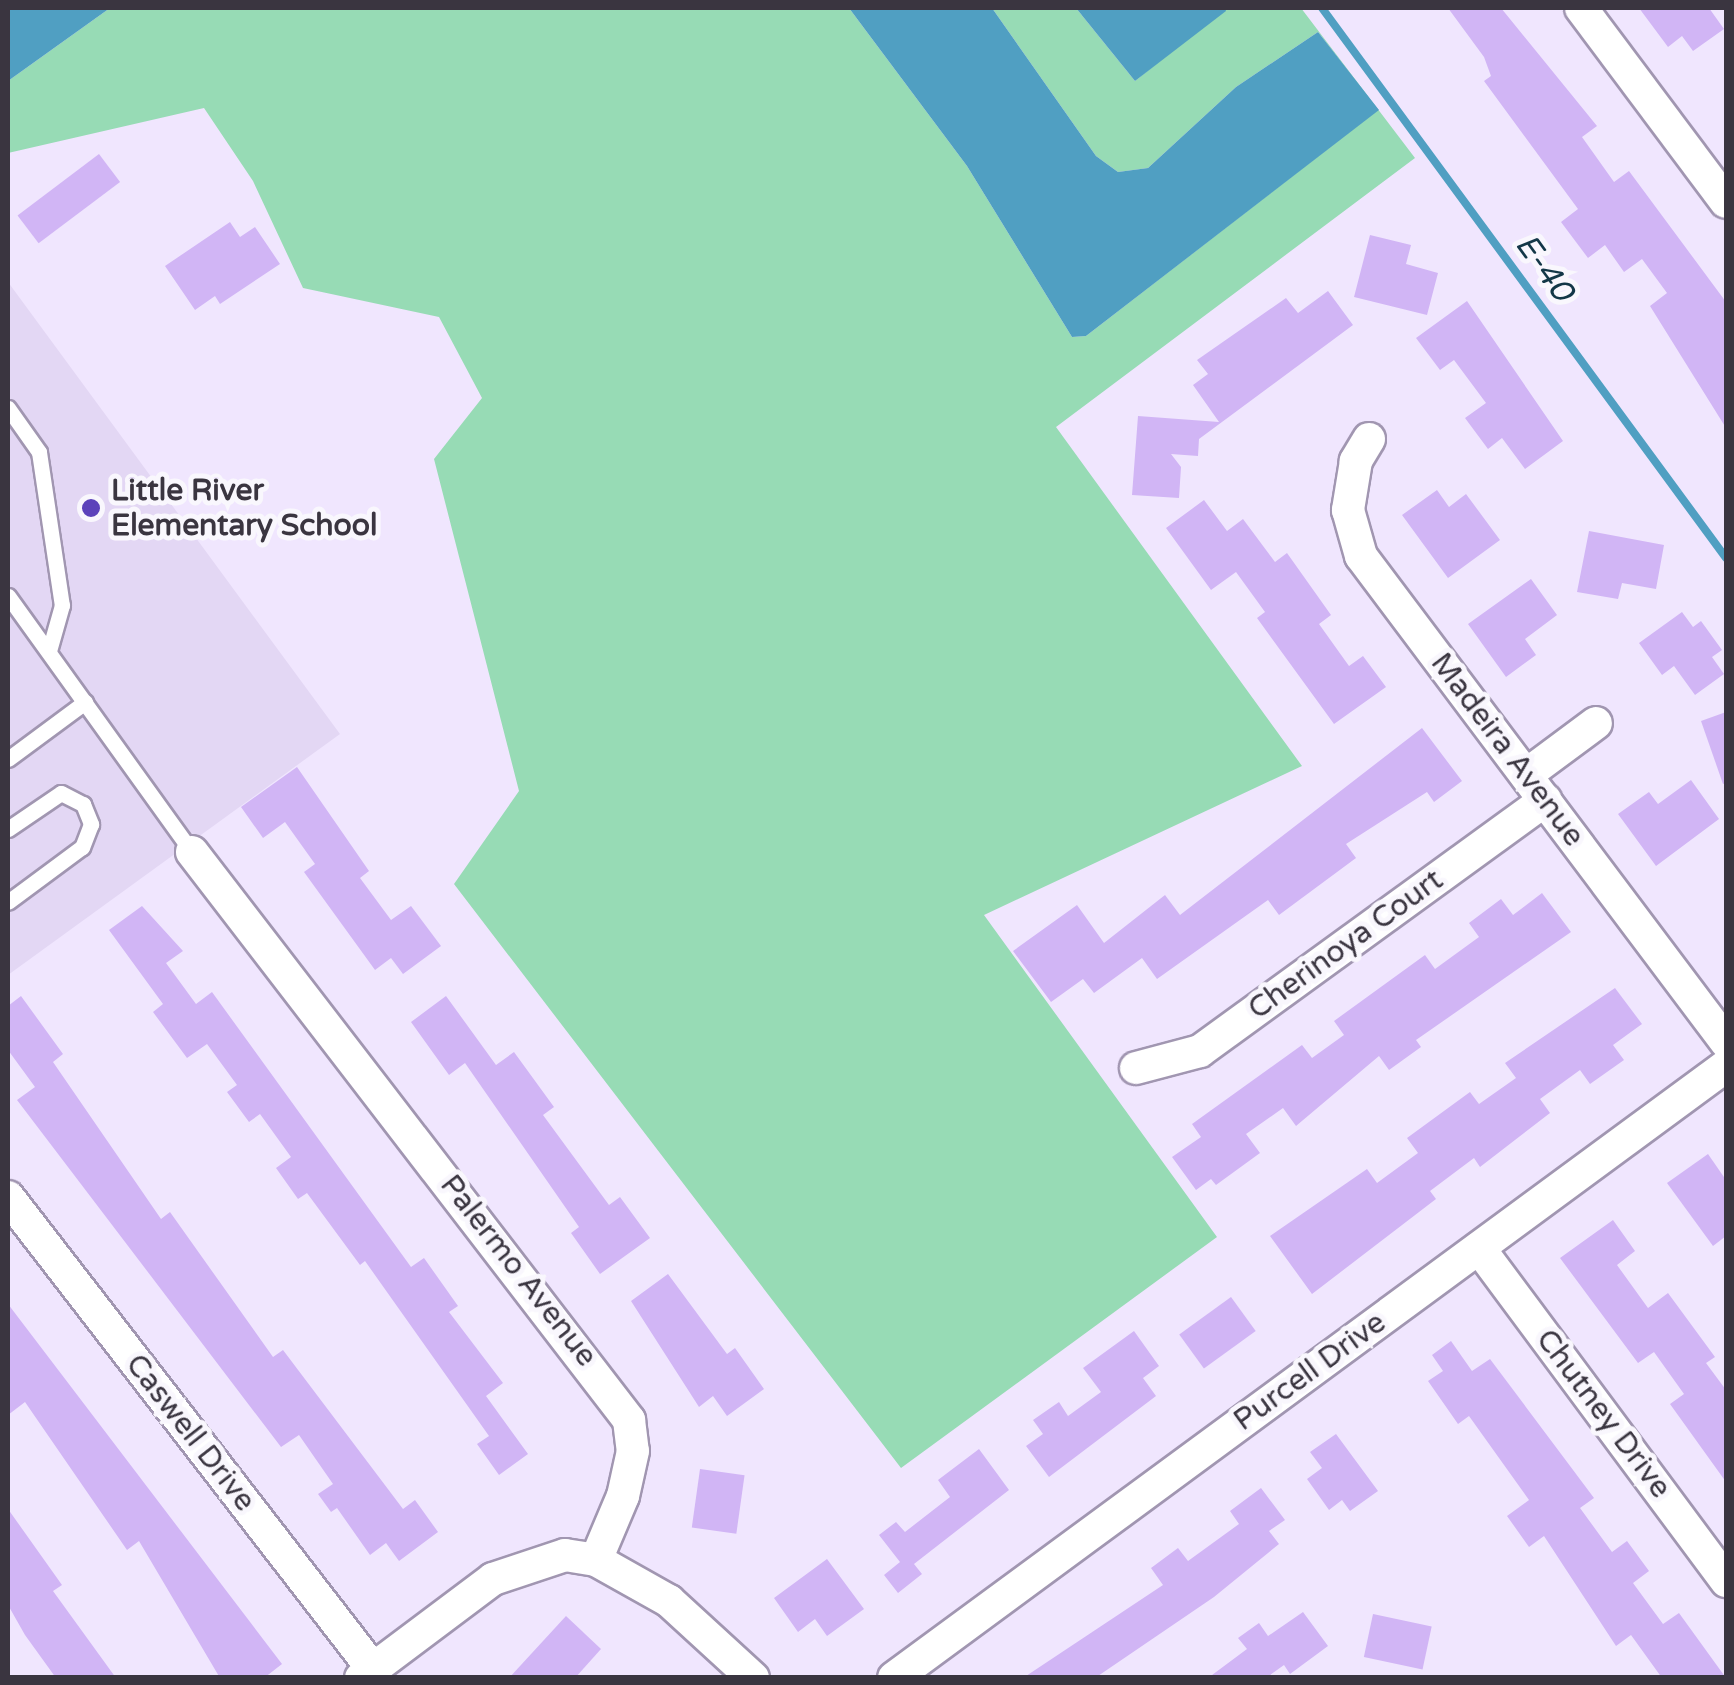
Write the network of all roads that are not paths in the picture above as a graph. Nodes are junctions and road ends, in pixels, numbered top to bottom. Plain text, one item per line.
1 (1581, 8) edge
2 (1726, 202) edge
3 (8, 408) edge
4 (1368, 440) dead end
5 (8, 596) edge
6 (50, 651) junction
7 (85, 702) junction
8 (1596, 722) dead end
9 (8, 759) edge
10 (1536, 787) junction
11 (8, 828) edge
12 (192, 852) joint
13 (8, 902) edge
14 (1726, 1042) edge
15 (1726, 1066) edge
16 (1136, 1068) dead end
17 (8, 1197) edge
18 (1479, 1248) junction
19 (596, 1560) junction
20 (1726, 1581) edge
21 (367, 1673) edge
22 (754, 1678) edge
23 (894, 1678) edge

1 - 2 street
3 - 6 lane
4 - 10 street, Madeira Avenue
5 - 6 lane
6 - 7 lane
7 - 9 lane
7 - 12 lane
8 - 10 street, Cherinoya Court
10 - 14 street, Madeira Avenue
10 - 16 street, Cherinoya Court
11 - 13 lane
12 - 19 street, Palermo Avenue
15 - 18 street, Purcell Drive
17 - 21 street, Caswell Drive
18 - 20 street, Chutney Drive
18 - 23 street, Purcell Drive
19 - 21 street
19 - 22 street

